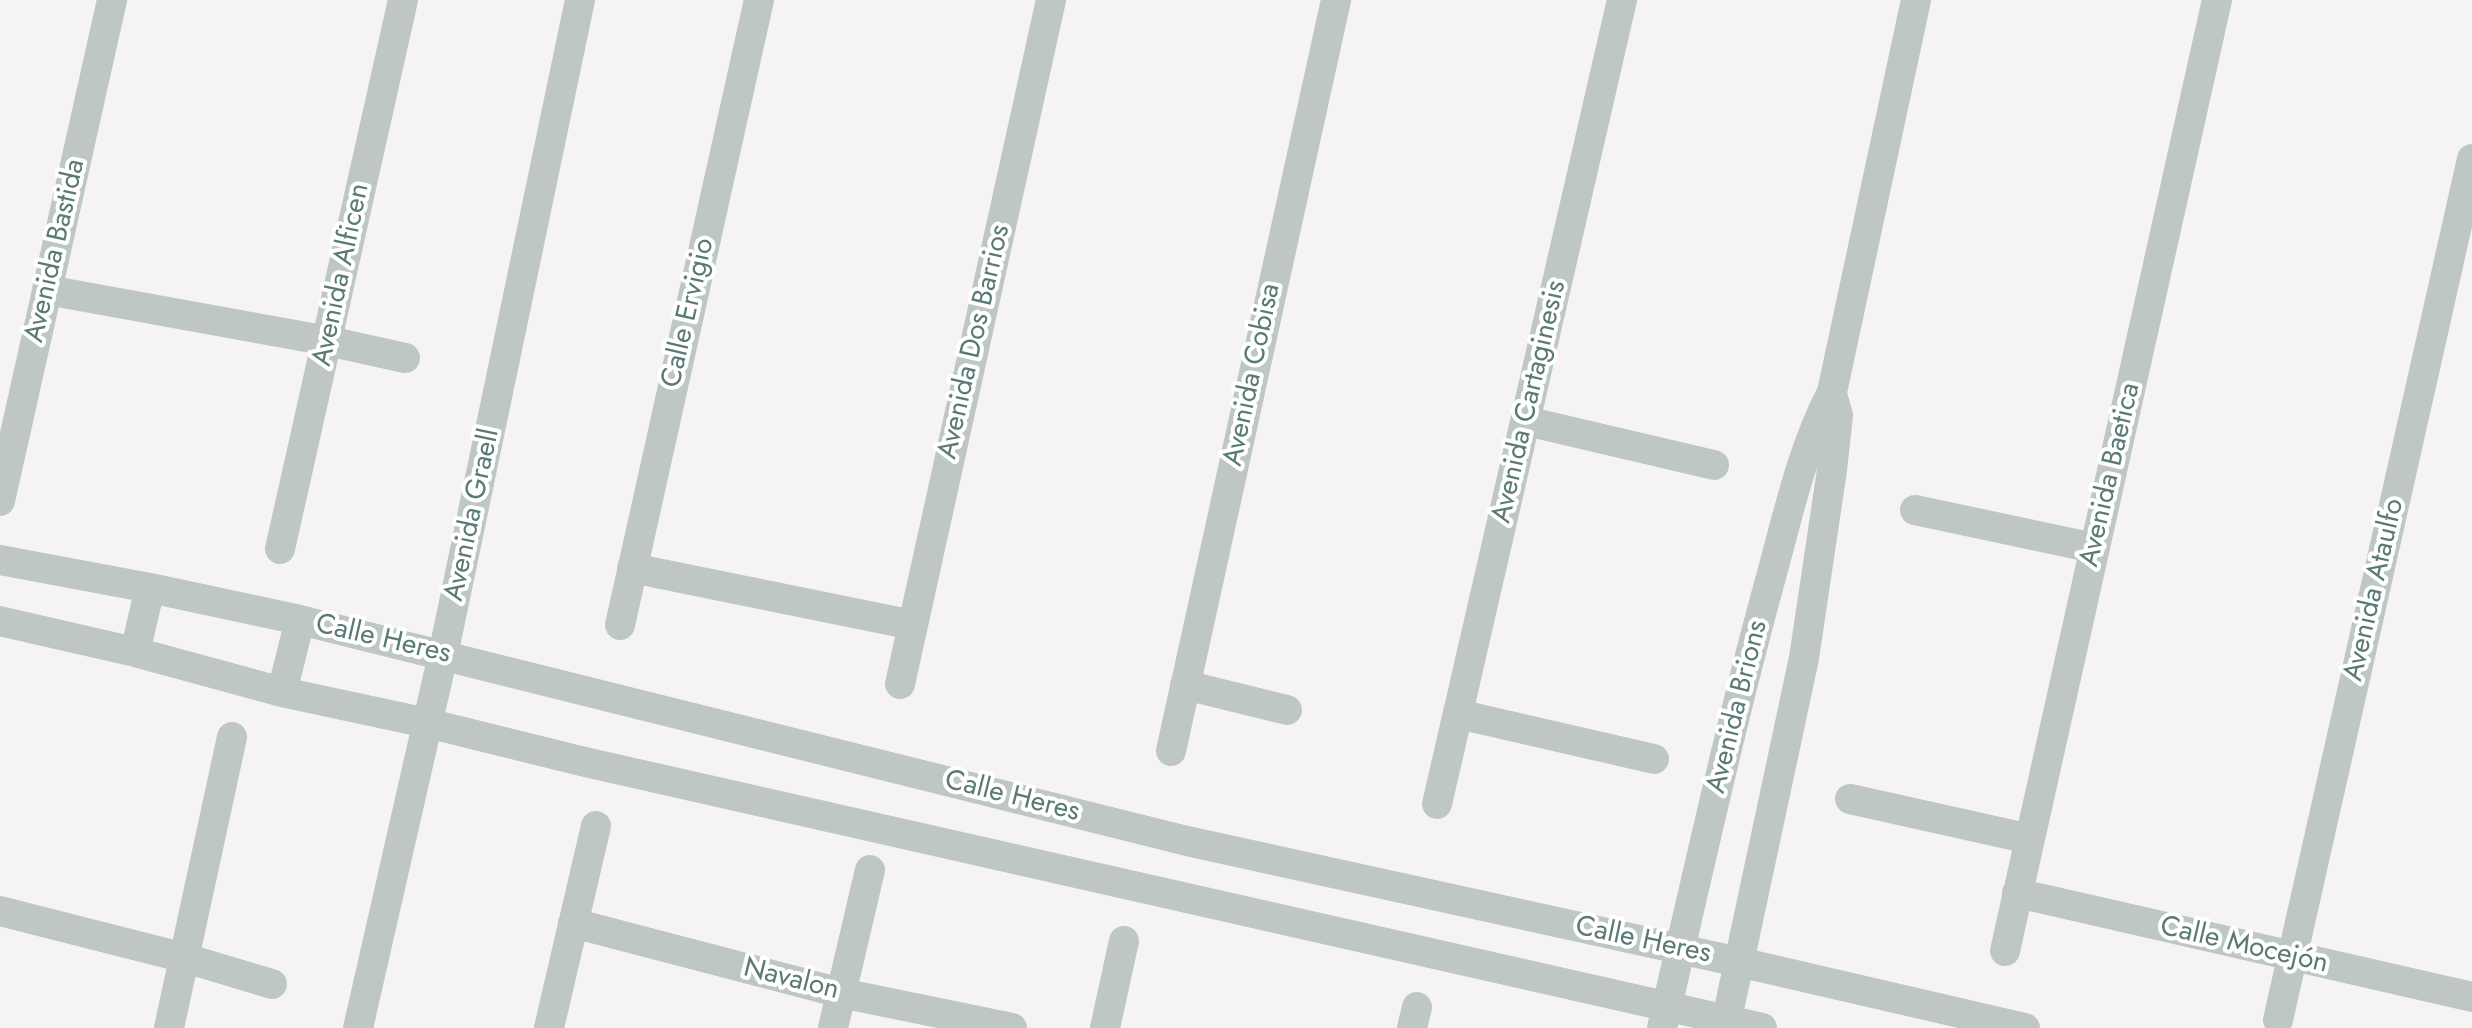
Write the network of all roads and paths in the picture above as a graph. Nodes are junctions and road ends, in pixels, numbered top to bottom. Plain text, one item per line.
1 (112, 0) edge
2 (403, 0) edge
3 (580, 0) edge
4 (759, 0) edge
5 (1051, 0) edge
6 (1336, 0) edge
7 (1622, 0) edge
8 (1916, 0) edge
9 (2217, 0) edge
10 (2472, 159) edge
11 (47, 290) junction
12 (328, 341) junction
13 (405, 358) dead end
14 (1832, 392) junction
15 (1526, 421) junction
16 (1714, 465) dead end
17 (0, 501) edge
18 (1915, 510) dead end
19 (2094, 548) junction
20 (280, 549) dead end
21 (0, 560) edge
22 (632, 568) junction
23 (150, 588) junction
24 (300, 620) junction
25 (0, 621) edge
26 (620, 625) dead end
27 (913, 625) junction
28 (135, 652) junction
29 (443, 655) junction
30 (900, 684) dead end
31 (1185, 685) junction
32 (282, 692) junction
33 (1287, 710) dead end
34 (1458, 714) junction
35 (427, 723) junction
36 (232, 737) dead end
37 (1171, 751) dead end
38 (1654, 759) dead end
39 (1850, 799) dead end
40 (1437, 804) dead end
41 (596, 826) dead end
42 (2030, 839) junction
43 (870, 870) dead end
44 (2017, 893) junction
45 (0, 911) edge
46 (573, 923) junction
47 (1124, 941) dead end
48 (1681, 949) junction
49 (2005, 951) dead end
50 (2292, 957) junction
51 (185, 958) junction
52 (1739, 962) junction
53 (272, 984) dead end
54 (841, 993) junction
55 (2472, 997) edge
56 (1664, 1017) edge
57 (2278, 1020) dead end
58 (1726, 1024) edge
59 (169, 1028) edge
60 (358, 1028) edge
61 (549, 1028) edge
62 (833, 1028) edge
63 (1012, 1028) edge
64 (1105, 1028) edge
65 (1762, 1028) edge
66 (2025, 1028) edge

1 - 11 street, Avenida Bastida
2 - 12 street, Avenida Alficen
3 - 29 street, Avenida Graell
4 - 22 street, Calle Ervigio
5 - 27 street, Avenida Dos Barrios
6 - 31 street, Avenida Cobisa
7 - 15 street, Avenida Cartaginesis
8 - 14 street, Avenida Brions
9 - 19 street, Avenida Baetica
10 - 50 street, Avenida Ataulfo
11 - 12 street
11 - 17 street, Avenida Bastida
12 - 13 street
12 - 20 street, Avenida Alficen
14 - 48 street, Avenida Brions
14 - 52 street, Avenida Brions
15 - 16 street
15 - 34 street, Avenida Cartaginesis
18 - 19 street
19 - 42 street, Avenida Baetica
21 - 23 street, Calle Heres
22 - 26 street, Calle Ervigio
22 - 27 street
23 - 24 street, Calle Heres
23 - 28 street
24 - 29 street, Calle Heres
24 - 32 street
25 - 28 street, Calle Heres
27 - 30 street, Avenida Dos Barrios
28 - 32 street, Calle Heres
29 - 35 street, Avenida Graell
29 - 48 street, Calle Heres
31 - 33 street
31 - 37 street, Avenida Cobisa
32 - 35 street, Calle Heres
34 - 38 street
34 - 40 street, Avenida Cartaginesis
35 - 56 street, Calle Heres
35 - 60 street, Avenida Graell
36 - 51 street
39 - 42 street
41 - 46 street
42 - 44 street, Avenida Baetica
43 - 54 street
44 - 49 street, Avenida Baetica
44 - 50 street, Calle Mocejón
45 - 51 street
46 - 54 street, Navalon
46 - 61 street
47 - 64 street
48 - 52 street, Calle Heres
48 - 56 street, Avenida Brions
50 - 55 street, Calle Mocejón
50 - 57 street, Avenida Ataulfo
51 - 53 street
51 - 59 street
52 - 58 street, Avenida Brions
52 - 66 street, Calle Heres
54 - 62 street
54 - 63 street, Navalon
56 - 58 street, Calle Heres
58 - 65 street, Calle Heres

